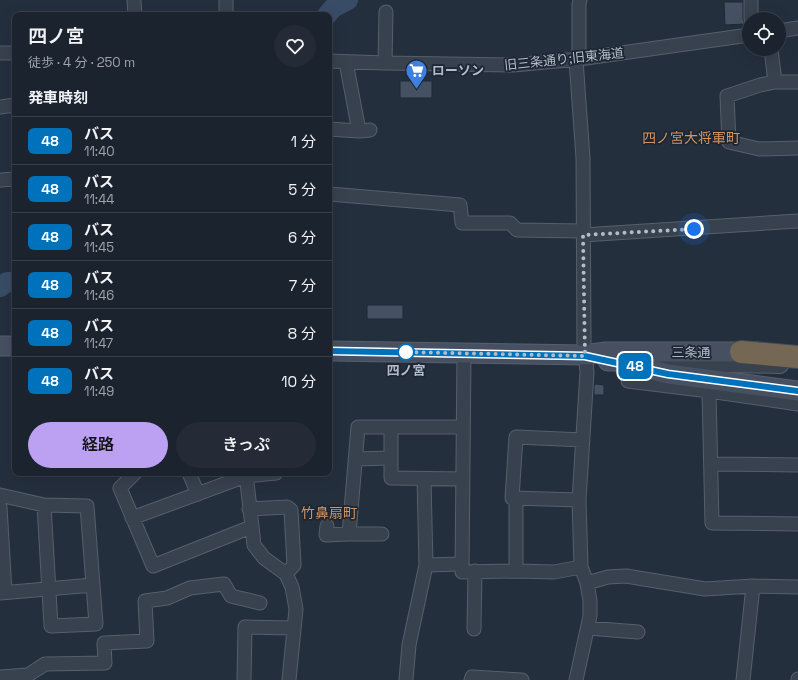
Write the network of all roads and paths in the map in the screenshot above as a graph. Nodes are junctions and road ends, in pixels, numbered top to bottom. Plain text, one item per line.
1 (134, 0) edge
2 (226, 0) edge
3 (580, 0) edge
4 (751, 0) edge
5 (135, 12) edge
6 (226, 12) edge
7 (386, 12) dead end
8 (751, 12) edge
9 (798, 28) edge
10 (786, 29) edge
11 (742, 36) edge
12 (0, 53) edge
13 (12, 53) edge
14 (772, 56) edge
15 (577, 60) junction
16 (332, 61) edge
17 (346, 62) junction
18 (385, 64) junction
19 (775, 82) junction
20 (798, 82) edge
21 (12, 105) edge
22 (0, 107) edge
23 (332, 129) edge
24 (798, 148) edge
25 (12, 179) edge
26 (0, 180) edge
27 (332, 194) edge
28 (798, 221) edge
29 (583, 233) junction
30 (0, 346) edge
31 (12, 346) edge
32 (332, 351) edge
33 (741, 352) junction
34 (798, 353) edge
35 (464, 354) junction
36 (585, 356) junction
37 (798, 357) edge
38 (622, 363) junction
39 (798, 366) edge
40 (709, 390) junction
41 (798, 391) edge
42 (798, 404) edge
43 (391, 426) junction
44 (462, 427) junction
45 (583, 440) junction
46 (391, 458) junction
47 (355, 459) junction
48 (711, 464) junction
49 (798, 465) edge
50 (132, 476) edge
51 (189, 476) edge
52 (243, 476) edge
53 (246, 476) edge
54 (424, 479) junction
55 (463, 479) junction
56 (198, 494) junction
57 (0, 495) edge
58 (516, 498) junction
59 (579, 500) junction
60 (44, 505) junction
61 (0, 507) edge
62 (249, 509) junction
63 (132, 518) junction
64 (798, 524) edge
65 (327, 526) dead end
66 (251, 527) junction
67 (349, 534) junction
68 (382, 534) dead end
69 (461, 564) junction
70 (426, 565) junction
71 (581, 567) junction
72 (475, 571) junction
73 (516, 571) junction
74 (286, 574) junction
75 (587, 583) junction
76 (93, 585) junction
77 (753, 586) junction
78 (798, 587) edge
79 (48, 588) junction
80 (2, 592) edge
81 (260, 603) dead end
82 (293, 628) junction
83 (588, 628) junction
84 (474, 629) dead end
85 (638, 632) dead end
86 (0, 677) edge
87 (244, 680) edge
88 (289, 680) edge
89 (406, 680) edge
90 (471, 680) edge
91 (522, 680) edge
92 (576, 680) edge
93 (743, 680) edge

1 - 5 street
2 - 6 street
3 - 15 street
4 - 8 street
7 - 18 street
9 - 10 street
11 - 15 street, 旧三条通り;旧東海道
12 - 13 street
14 - 19 street
15 - 18 street, 旧三条通り;旧東海道
15 - 29 street
16 - 17 street, 旧三条通り;旧東海道
17 - 18 street, 旧三条通り;旧東海道
17 - 23 street
19 - 20 street
19 - 24 street
21 - 22 street
25 - 26 street
27 - 29 street
28 - 29 street
29 - 36 street
30 - 31 main road
32 - 35 main road, 三条通
33 - 34 main road, 三条通
33 - 36 main road, 三条通
33 - 37 highway
35 - 36 main road, 三条通
35 - 44 street
36 - 38 main road, 三条通
36 - 45 street
38 - 39 street
38 - 40 street
38 - 41 main road, 三条通
40 - 42 street
40 - 48 street
43 - 44 street
43 - 46 street
43 - 47 street
44 - 55 street
45 - 58 street
45 - 59 street
46 - 47 street
46 - 54 street
47 - 67 street
48 - 49 street
48 - 64 street
50 - 63 street
51 - 56 street
52 - 56 street
53 - 62 street
54 - 55 street
54 - 70 street
55 - 69 street
56 - 63 street
57 - 60 street
58 - 59 street
58 - 73 street
59 - 71 street
60 - 76 street
60 - 79 street
61 - 80 street
62 - 66 street
62 - 74 street
63 - 66 street
65 - 67 street
66 - 74 street
67 - 68 street
69 - 70 street
69 - 72 street
70 - 89 street
71 - 73 street
71 - 75 street
72 - 73 street
72 - 84 street
74 - 82 street
75 - 77 street
75 - 83 street
76 - 79 street
76 - 79 street
77 - 78 street
77 - 93 street
79 - 80 street
81 - 86 street
82 - 87 street
82 - 88 street
83 - 85 street
83 - 92 street
90 - 91 street

